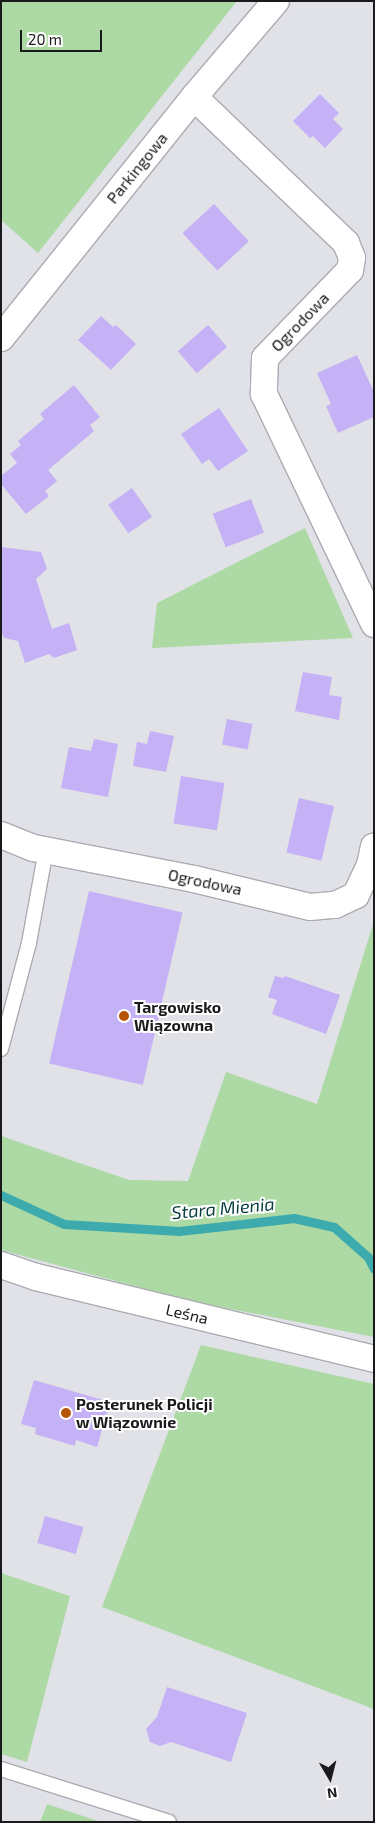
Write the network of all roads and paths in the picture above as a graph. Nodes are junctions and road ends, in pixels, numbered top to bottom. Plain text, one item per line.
1 (276, 1) edge
2 (194, 97) junction
3 (1, 338) edge
4 (374, 624) edge
5 (1, 835) edge
6 (374, 846) edge
7 (46, 849) junction
8 (1, 1049) edge
9 (1, 1265) edge
10 (374, 1360) edge
11 (1, 1769) edge
12 (169, 1822) edge

1 - 2 street, Parkingowa
2 - 3 street, Parkingowa
2 - 4 street, Ogrodowa
5 - 7 street, Ogrodowa
6 - 7 street, Ogrodowa
7 - 8 lane
9 - 10 street, Leśna
11 - 12 lane

